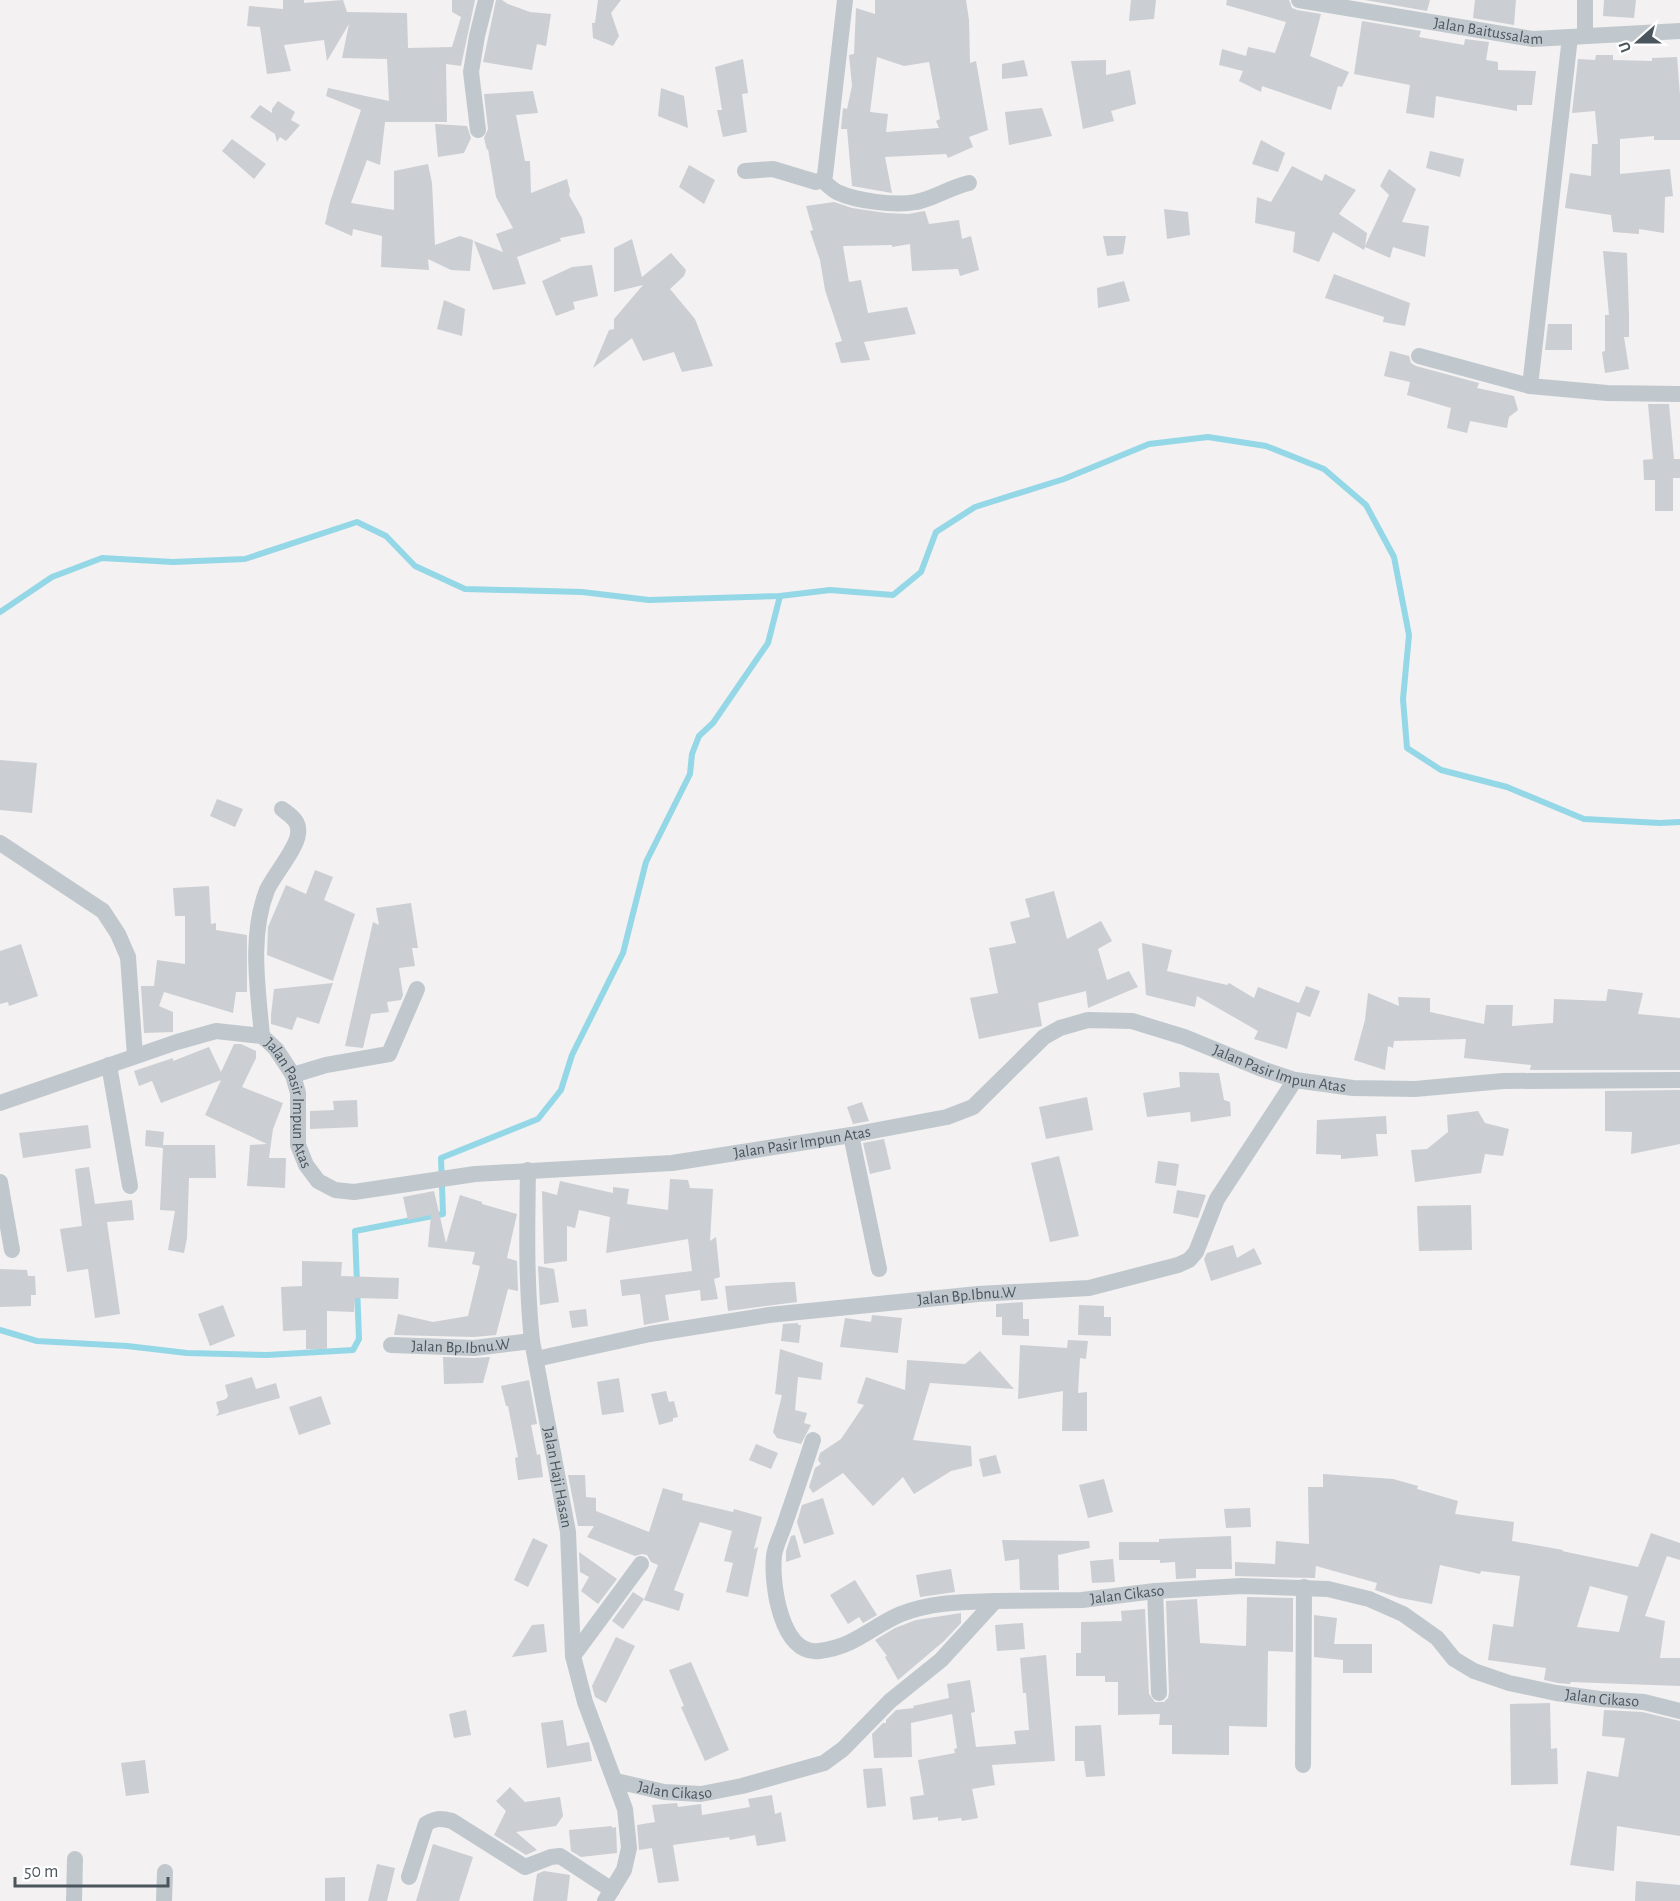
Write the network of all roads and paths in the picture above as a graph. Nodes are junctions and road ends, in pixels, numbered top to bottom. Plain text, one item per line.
1 (486, 0) edge
2 (845, 0) edge
3 (1299, 0) edge
4 (1585, 0) edge
5 (1680, 31) edge
6 (1577, 36) junction
7 (478, 130) dead end
8 (745, 171) dead end
9 (822, 180) junction
10 (969, 183) dead end
11 (1419, 356) dead end
12 (1530, 386) junction
13 (1680, 394) edge
14 (282, 809) dead end
15 (0, 843) edge
16 (417, 989) dead end
17 (262, 1036) junction
18 (135, 1056) junction
19 (109, 1065) junction
20 (293, 1075) junction
21 (1295, 1080) junction
22 (1680, 1080) edge
23 (0, 1104) edge
24 (851, 1135) junction
25 (528, 1170) junction
26 (0, 1182) edge
27 (130, 1186) dead end
28 (12, 1250) dead end
29 (879, 1269) dead end
30 (532, 1341) junction
31 (391, 1345) dead end
32 (536, 1359) junction
33 (813, 1440) dead end
34 (641, 1564) dead end
35 (1304, 1587) junction
36 (1155, 1591) junction
37 (995, 1601) junction
38 (573, 1656) junction
39 (1159, 1693) dead end
40 (1680, 1711) edge
41 (1302, 1765) dead end
42 (616, 1781) junction
43 (75, 1859) dead end
44 (165, 1872) dead end
45 (409, 1877) dead end
46 (609, 1895) edge
47 (74, 1901) edge
48 (165, 1901) edge

1 - 7 street
2 - 9 street
3 - 6 street, Jalan Baitussalam
4 - 6 street
5 - 6 street, Jalan Baitussalam
6 - 12 street
8 - 9 street
9 - 10 street
11 - 12 street
12 - 13 street
14 - 17 street
15 - 18 street
16 - 20 street
17 - 18 street, Jalan Pasir Impun Atas
17 - 20 street, Jalan Pasir Impun Atas
18 - 19 street, Jalan Pasir Impun Atas
19 - 23 street, Jalan Pasir Impun Atas
19 - 27 street
20 - 25 street, Jalan Pasir Impun Atas
21 - 22 street, Jalan Pasir Impun Atas
21 - 24 street, Jalan Pasir Impun Atas
21 - 32 street, Jalan Bp.Ibnu.W
24 - 25 street, Jalan Pasir Impun Atas
24 - 29 street
25 - 30 street, Jalan Haji Hasan
26 - 28 street
30 - 31 street, Jalan Bp.Ibnu.W
30 - 32 street, Jalan Haji Hasan
32 - 38 street, Jalan Haji Hasan
33 - 37 street
34 - 38 street
35 - 36 street, Jalan Cikaso
35 - 40 street, Jalan Cikaso
35 - 41 street
36 - 37 street, Jalan Cikaso
36 - 39 street
37 - 42 street, Jalan Cikaso
38 - 42 street, Jalan Haji Hasan
42 - 46 street, Jalan Haji Hasan
43 - 47 street
44 - 48 street
45 - 46 street

